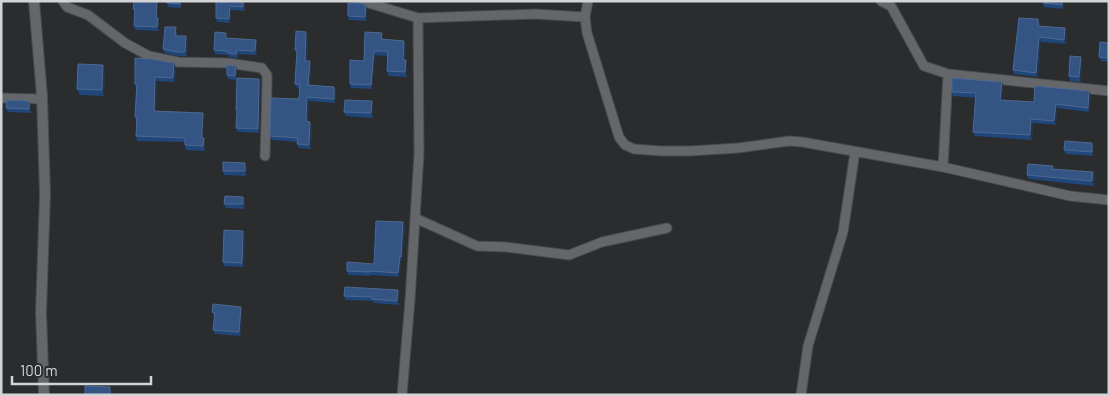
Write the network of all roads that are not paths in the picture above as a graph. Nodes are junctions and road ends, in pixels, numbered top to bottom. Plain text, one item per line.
1 (34, 1) edge
2 (63, 1) edge
3 (362, 1) edge
4 (588, 1) edge
5 (881, 1) edge
6 (585, 17) junction
7 (418, 18) junction
8 (948, 74) junction
9 (1109, 91) edge
10 (1, 98) edge
11 (42, 99) junction
12 (855, 152) junction
13 (264, 156) dead end
14 (943, 167) junction
15 (1109, 200) edge
16 (415, 218) junction
17 (667, 228) dead end
18 (44, 395) edge
19 (402, 395) edge
20 (800, 395) edge

1 - 11 street
2 - 13 street
3 - 7 street
4 - 6 street
5 - 8 street
6 - 7 street
6 - 12 street
7 - 16 street
8 - 9 street
8 - 14 street
10 - 11 street
11 - 18 street
12 - 14 street
12 - 20 street
14 - 15 street
16 - 17 street
16 - 19 street

